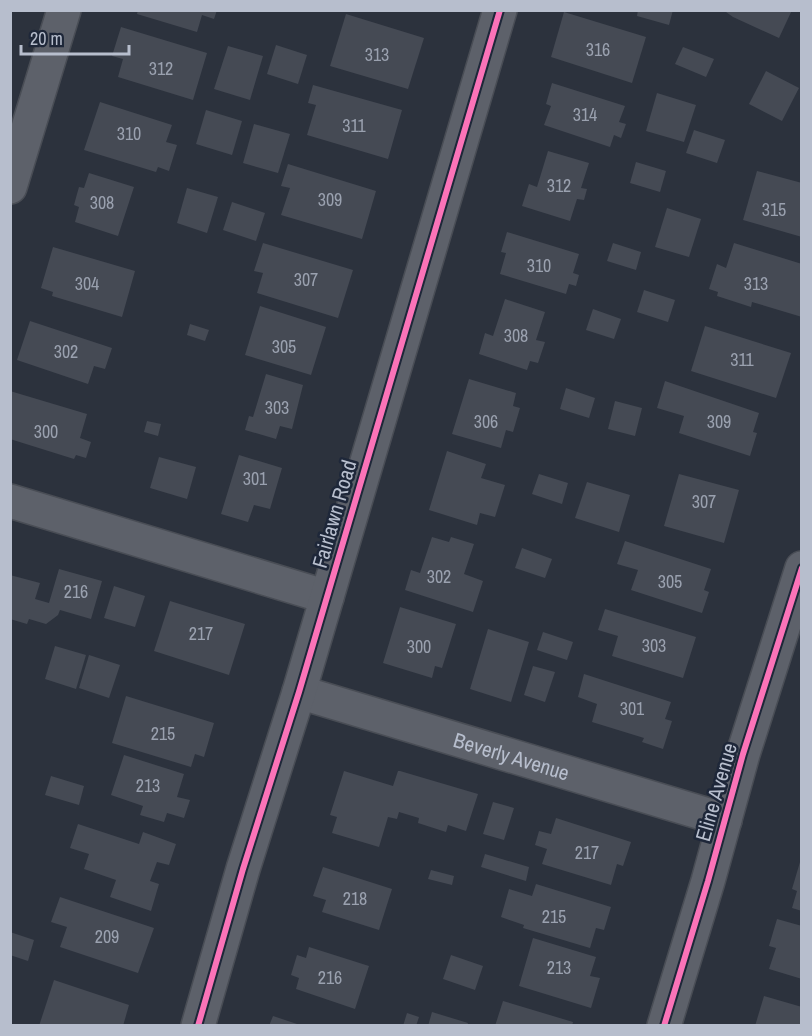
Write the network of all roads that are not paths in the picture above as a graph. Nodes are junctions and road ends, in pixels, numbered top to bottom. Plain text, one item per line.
1 (64, 10) edge
2 (500, 10) edge
3 (10, 187) edge
4 (10, 501) edge
5 (801, 568) edge
6 (327, 597) junction
7 (299, 692) junction
8 (725, 820) junction
9 (198, 1026) edge
10 (664, 1026) edge

1 - 3 street
2 - 6 street, Fairlawn Road
4 - 6 street
5 - 8 street, Eline Avenue
6 - 7 street, Fairlawn Road
7 - 8 street, Beverly Avenue
7 - 9 street, Fairlawn Road
8 - 10 street, Eline Avenue

